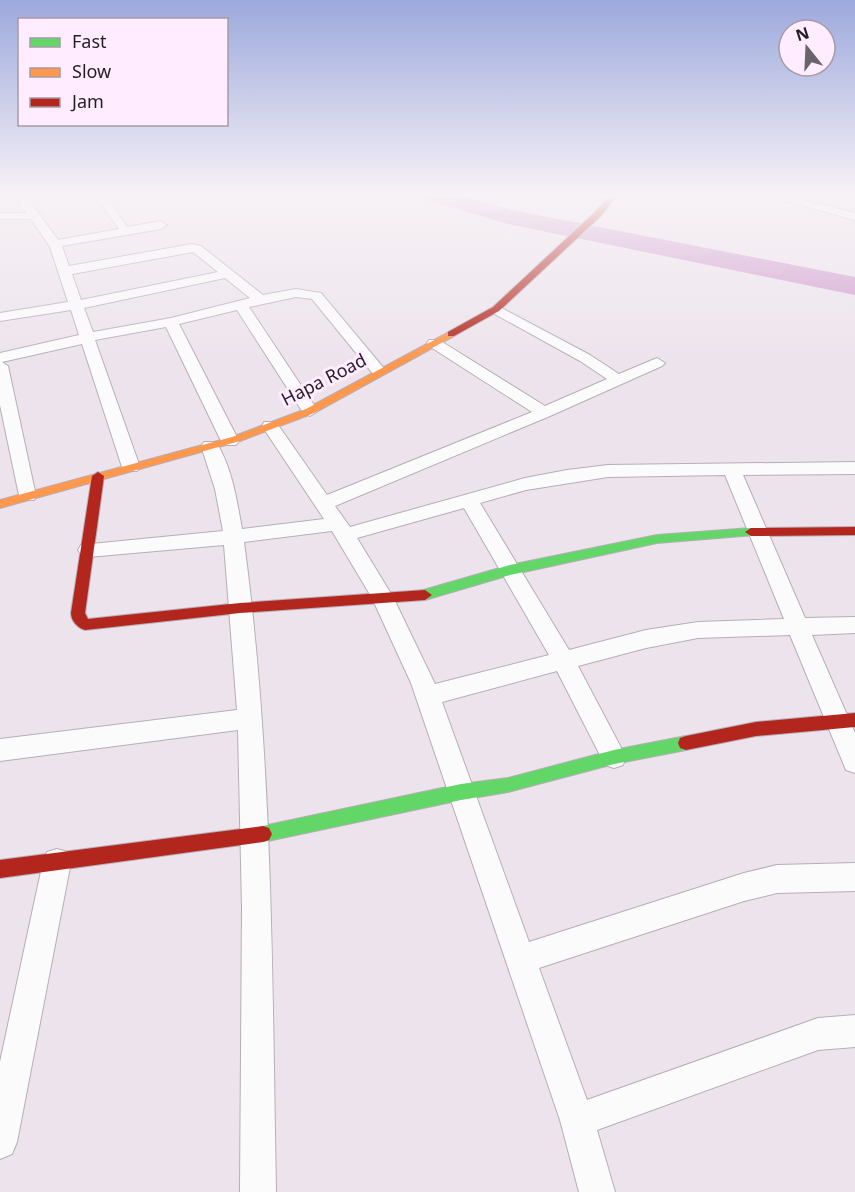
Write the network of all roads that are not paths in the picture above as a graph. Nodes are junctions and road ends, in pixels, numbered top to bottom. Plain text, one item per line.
1 (56, 250) edge
2 (174, 250) edge
3 (198, 250) edge
4 (560, 250) edge
5 (65, 271) junction
6 (228, 274) junction
7 (260, 300) junction
8 (76, 305) junction
9 (241, 305) junction
10 (496, 309) junction
11 (0, 317) edge
12 (171, 322) junction
13 (85, 339) junction
14 (434, 343) junction
15 (0, 358) edge
16 (657, 363) dead end
17 (0, 366) edge
18 (379, 372) junction
19 (618, 380) junction
20 (310, 411) junction
21 (544, 413) junction
22 (270, 426) junction
23 (220, 443) junction
24 (131, 467) junction
25 (855, 468) edge
26 (731, 469) junction
27 (98, 476) junction
28 (27, 496) junction
29 (469, 500) junction
30 (0, 504) edge
31 (335, 521) junction
32 (855, 531) edge
33 (757, 532) junction
34 (234, 537) junction
35 (88, 550) junction
36 (510, 570) junction
37 (382, 597) junction
38 (240, 608) junction
39 (855, 625) edge
40 (798, 627) junction
41 (563, 660) junction
42 (428, 696) junction
43 (251, 718) junction
44 (846, 720) edge
45 (0, 750) edge
46 (614, 757) junction
47 (855, 762) edge
48 (461, 792) junction
49 (254, 836) junction
50 (57, 862) junction
51 (0, 869) edge
52 (855, 877) edge
53 (521, 959) junction
54 (855, 1031) edge
55 (577, 1120) junction
56 (0, 1142) edge
57 (258, 1192) edge
58 (597, 1192) edge

1 - 5 street
2 - 5 street
3 - 6 street
4 - 10 street, Hapa Road
5 - 8 street
6 - 7 street
6 - 8 street
7 - 9 street
7 - 18 street
8 - 11 street
8 - 13 street
9 - 12 street
9 - 20 street
10 - 14 street, Hapa Road
10 - 19 street
12 - 13 street
12 - 23 street
13 - 15 street
13 - 24 street
14 - 18 street, Hapa Road
14 - 21 street
16 - 19 street
17 - 28 street
18 - 20 street, Hapa Road
19 - 21 street
20 - 22 street, Hapa Road
21 - 31 street
22 - 23 street, Hapa Road
22 - 31 street
23 - 24 street, Hapa Road
23 - 34 street
24 - 27 street, Hapa Road
25 - 26 street
26 - 29 street
26 - 33 street
27 - 28 street, Hapa Road
27 - 35 street
28 - 30 street, Hapa Road
29 - 31 street
29 - 36 street
31 - 34 street
31 - 37 street
32 - 33 street
33 - 36 street
33 - 40 street
34 - 35 street
34 - 38 street
35 - 38 street
36 - 37 street
36 - 41 street
37 - 38 street
37 - 42 street
38 - 43 street
39 - 40 street
40 - 41 street
40 - 44 street
41 - 42 street
41 - 46 street
42 - 48 street
43 - 45 street
43 - 49 street
44 - 46 street
44 - 47 street
46 - 48 street
48 - 49 street
48 - 53 street
49 - 50 street
49 - 57 street
50 - 51 street
50 - 56 street
52 - 53 street
53 - 55 street
54 - 55 street
55 - 58 street

